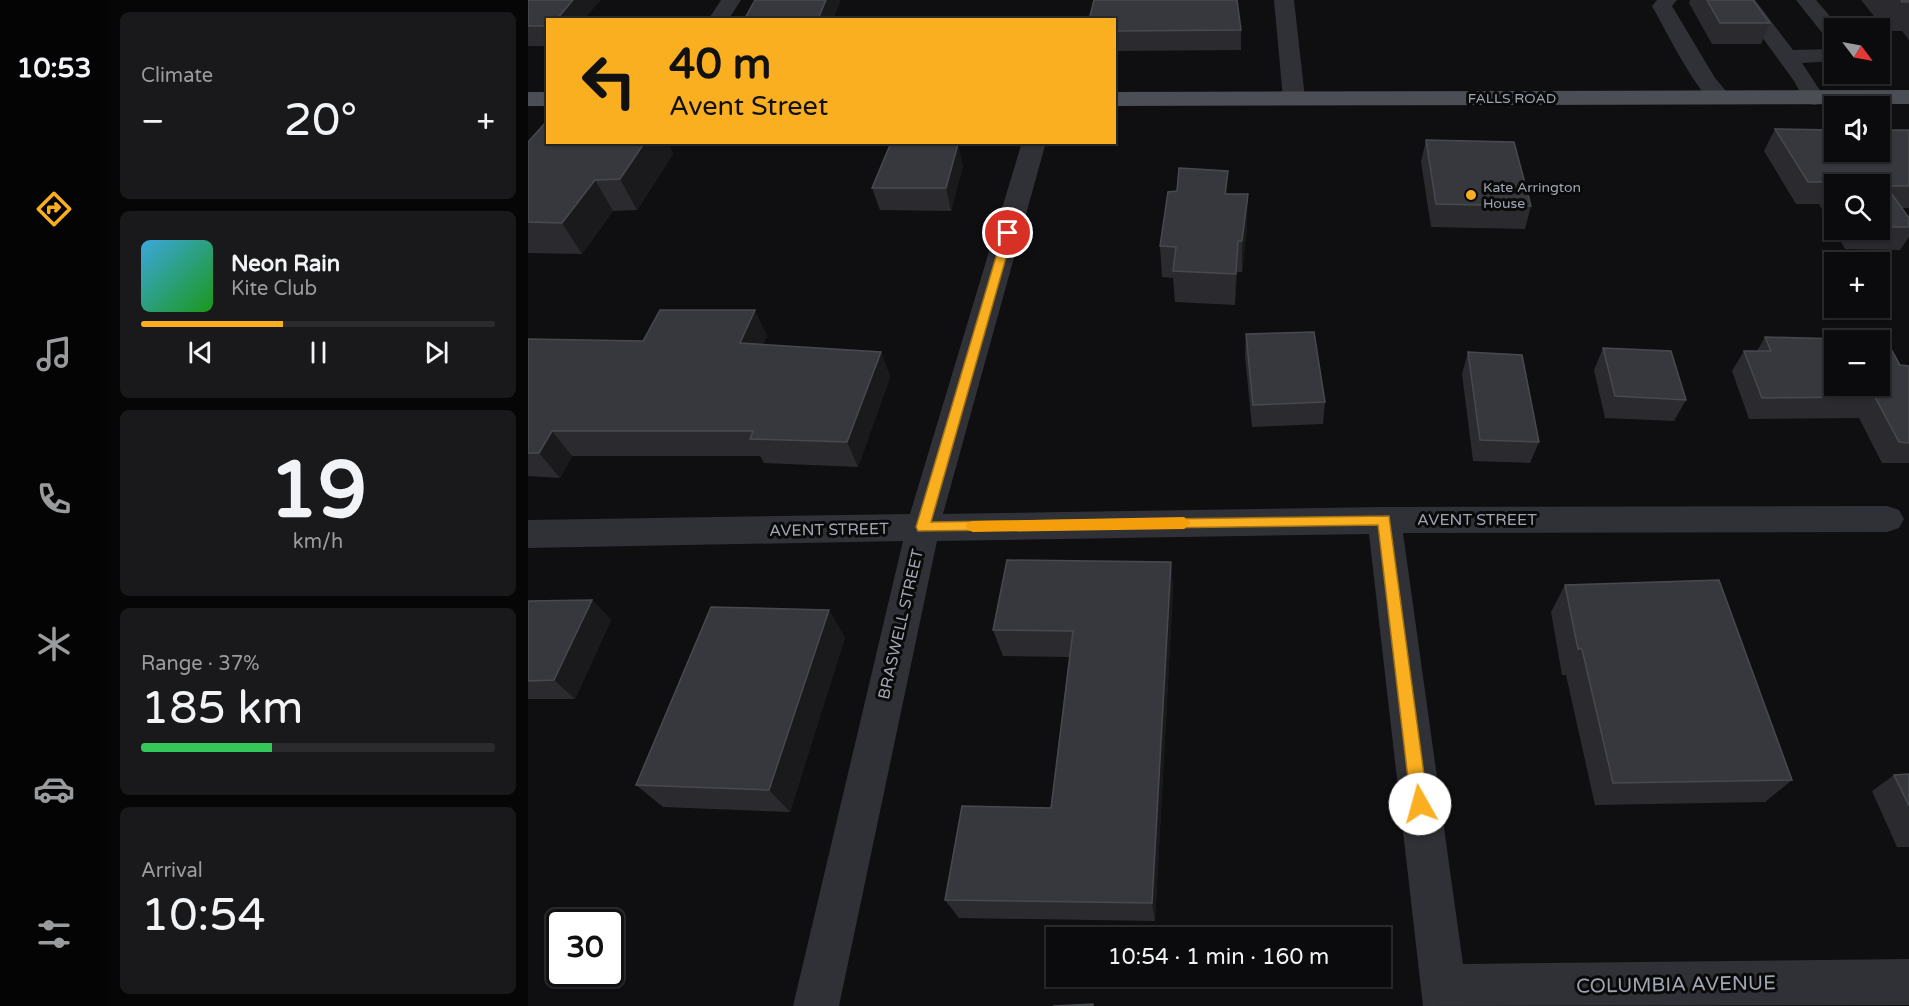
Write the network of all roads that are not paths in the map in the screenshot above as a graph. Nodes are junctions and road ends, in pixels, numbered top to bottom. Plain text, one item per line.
1 (731, 0) edge
2 (1284, 0) edge
3 (1667, 0) edge
4 (1745, 0) edge
5 (1806, 0) edge
6 (719, 18) edge
7 (1824, 22) edge
8 (1824, 55) edge
9 (1788, 57) junction
10 (1909, 97) edge
11 (1294, 98) junction
12 (1720, 98) junction
13 (1814, 98) junction
14 (528, 99) edge
15 (546, 99) edge
16 (1116, 99) edge
17 (1033, 144) edge
18 (1887, 519) dead end
19 (1384, 520) junction
20 (922, 527) junction
21 (528, 534) edge
22 (1909, 982) edge
23 (1444, 997) edge
24 (816, 1006) edge

1 - 6 street
2 - 11 street
3 - 12 street
4 - 9 street
5 - 7 street
8 - 9 street
9 - 13 street
10 - 13 main road, FALLS ROAD
11 - 12 main road, FALLS ROAD
11 - 16 main road, FALLS ROAD
12 - 13 main road, FALLS ROAD
14 - 15 main road
17 - 20 street, BRASWELL STREET
18 - 19 street, AVENT STREET
19 - 20 street, AVENT STREET
19 - 23 street
20 - 21 street, AVENT STREET
20 - 24 street, BRASWELL STREET
22 - 23 street, COLUMBIA AVENUE

